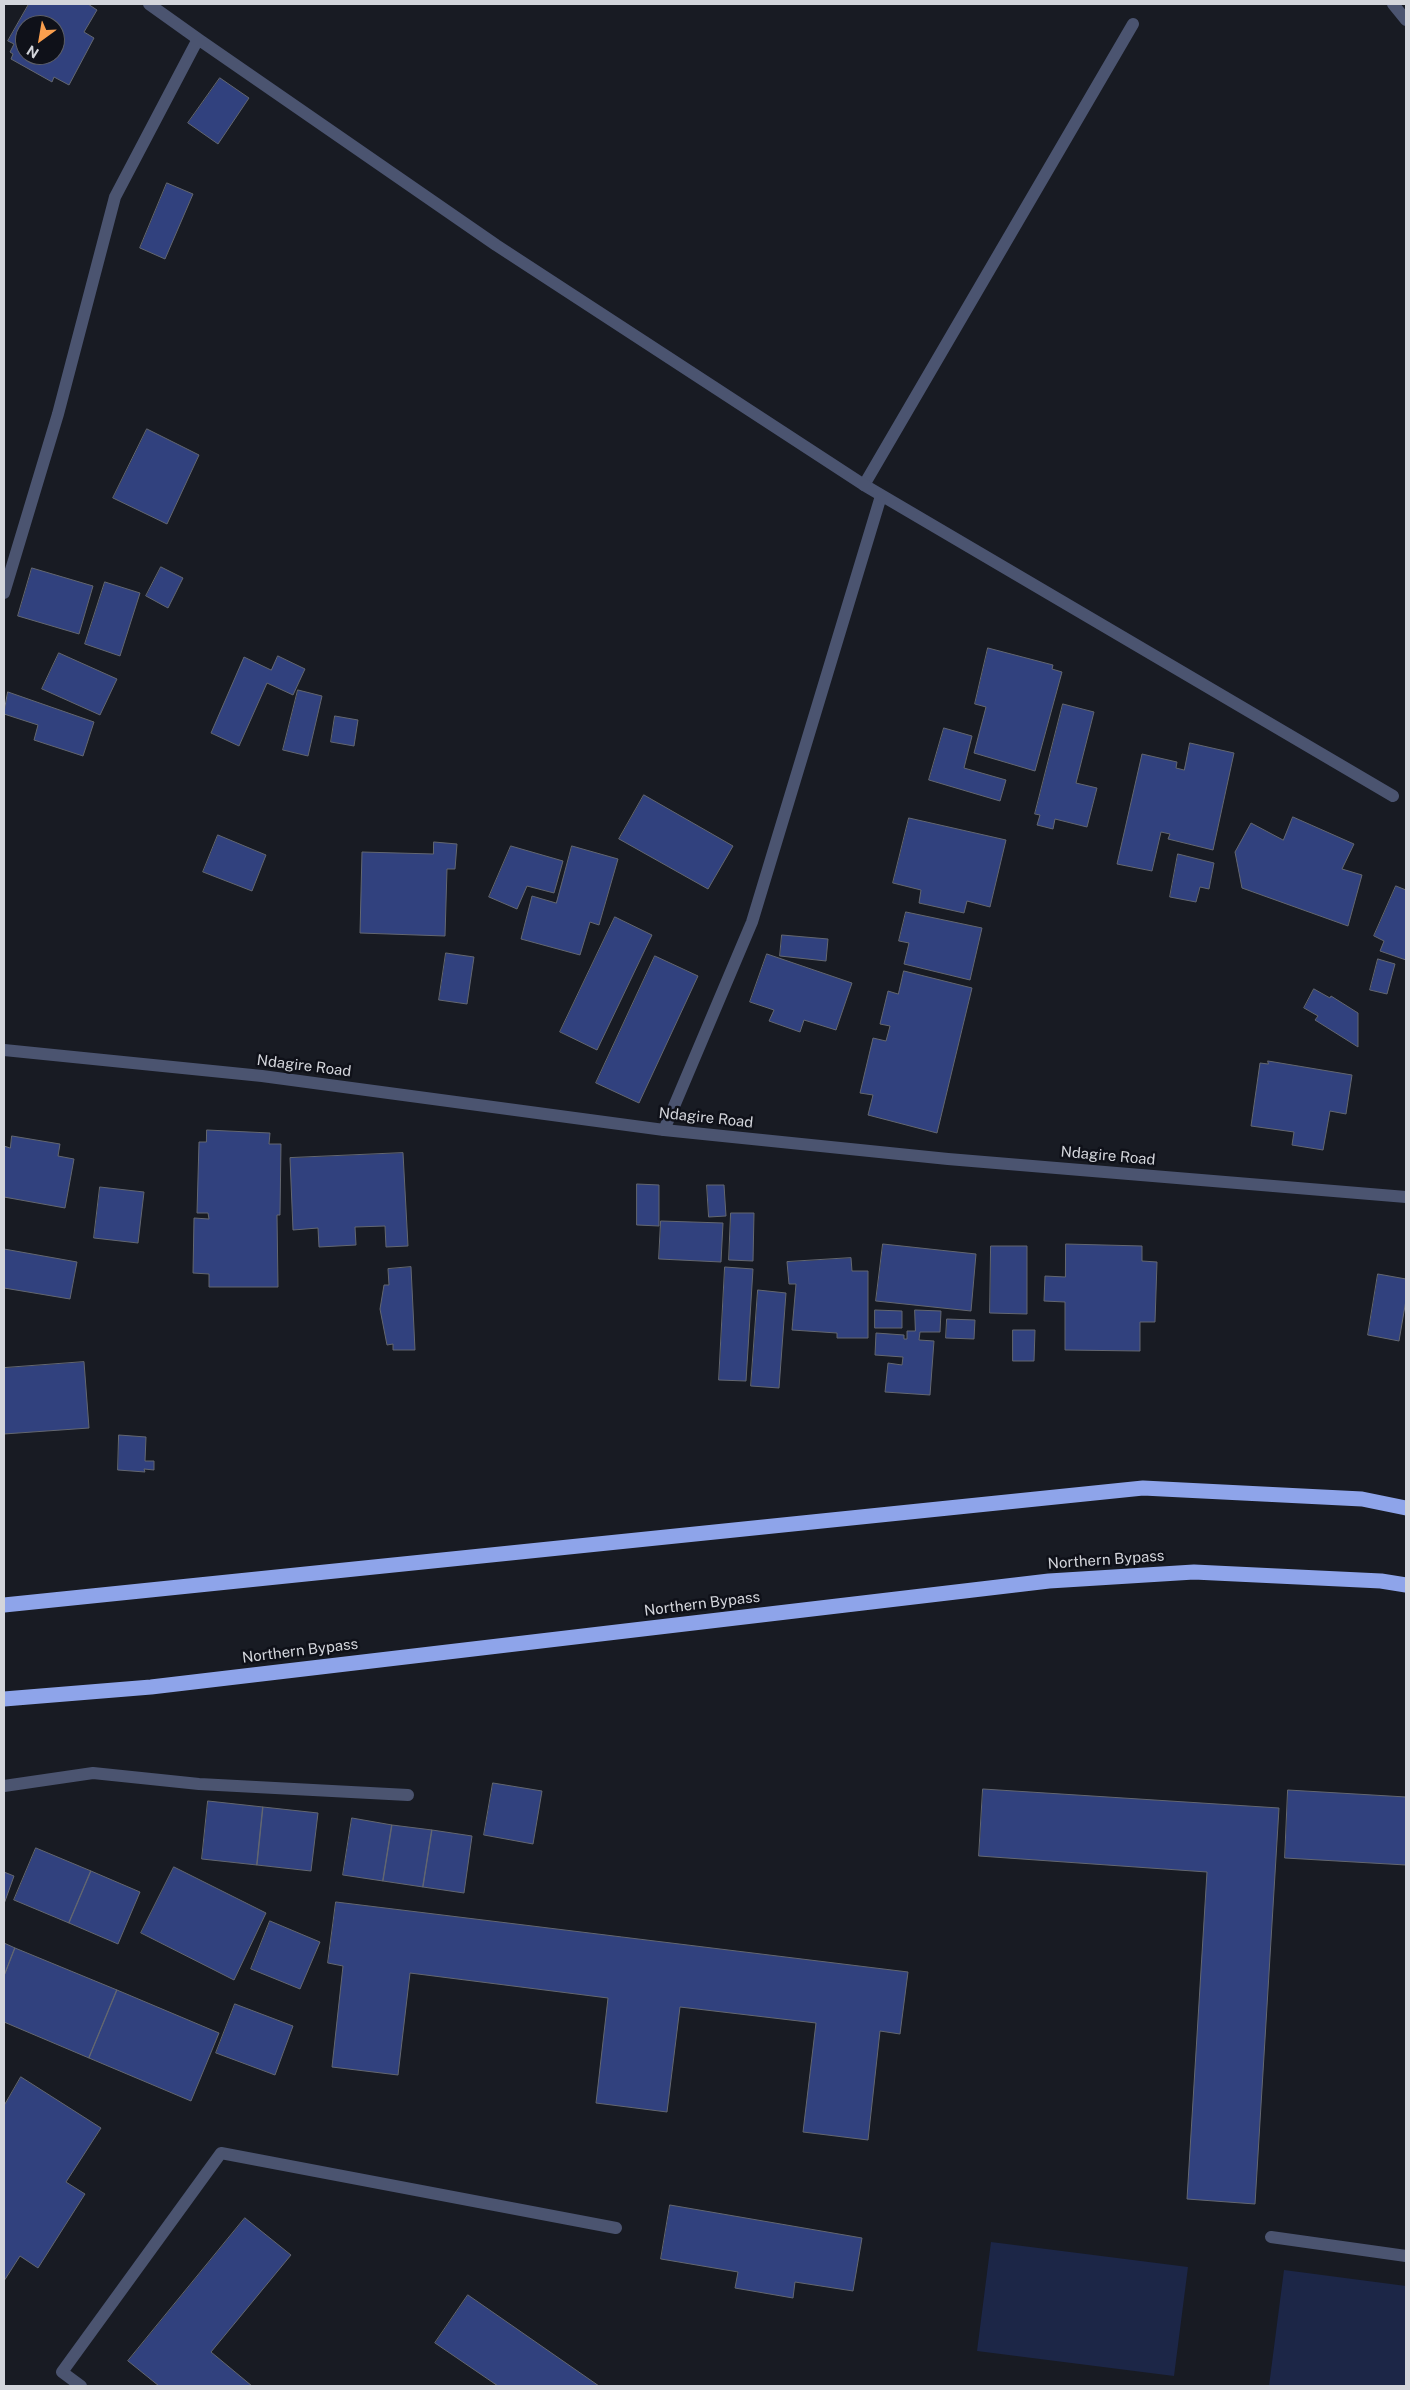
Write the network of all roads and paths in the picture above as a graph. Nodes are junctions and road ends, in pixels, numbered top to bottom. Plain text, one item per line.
1 (149, 4) edge
2 (1393, 4) edge
3 (1406, 20) edge
4 (1132, 24) dead end
5 (198, 39) junction
6 (864, 485) junction
7 (881, 496) junction
8 (4, 593) edge
9 (1393, 796) dead end
10 (4, 1050) edge
11 (664, 1130) junction
12 (1406, 1197) edge
13 (1406, 1508) edge
14 (1406, 1585) edge
15 (4, 1605) edge
16 (4, 1699) edge
17 (4, 1786) edge
18 (408, 1794) dead end
19 (616, 2228) dead end
20 (1270, 2237) dead end
21 (1406, 2256) edge
22 (81, 2386) edge

1 - 5 street
2 - 3 street
4 - 6 street
5 - 6 street
5 - 8 street
6 - 7 street
7 - 9 street
7 - 11 street
10 - 11 street, Ndagire Road
11 - 12 street, Ndagire Road
13 - 15 highway
14 - 16 highway, Northern Bypass
17 - 18 street
19 - 22 street
20 - 21 street

